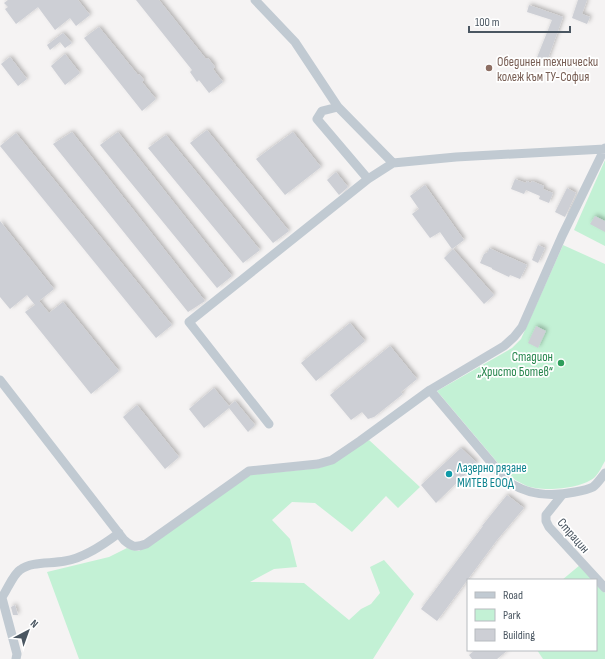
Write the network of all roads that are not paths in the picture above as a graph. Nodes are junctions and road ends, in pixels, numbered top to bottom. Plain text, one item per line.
1 (255, 0) edge
2 (338, 107) junction
3 (605, 149) edge
4 (393, 163) junction
5 (368, 179) junction
6 (0, 380) edge
7 (430, 390) junction
8 (269, 424) dead end
9 (605, 473) edge
10 (562, 495) junction
11 (119, 533) junction
12 (597, 579) edge
13 (597, 579) edge
14 (605, 588) edge
15 (1, 599) edge
16 (16, 659) edge

1 - 2 street
2 - 4 street
2 - 5 street
3 - 4 street
3 - 7 street
4 - 5 street
5 - 8 street
6 - 11 street
7 - 10 street
7 - 11 street
9 - 10 street
10 - 12 street, Страцин
11 - 15 street
13 - 14 street, Страцин
15 - 16 street

